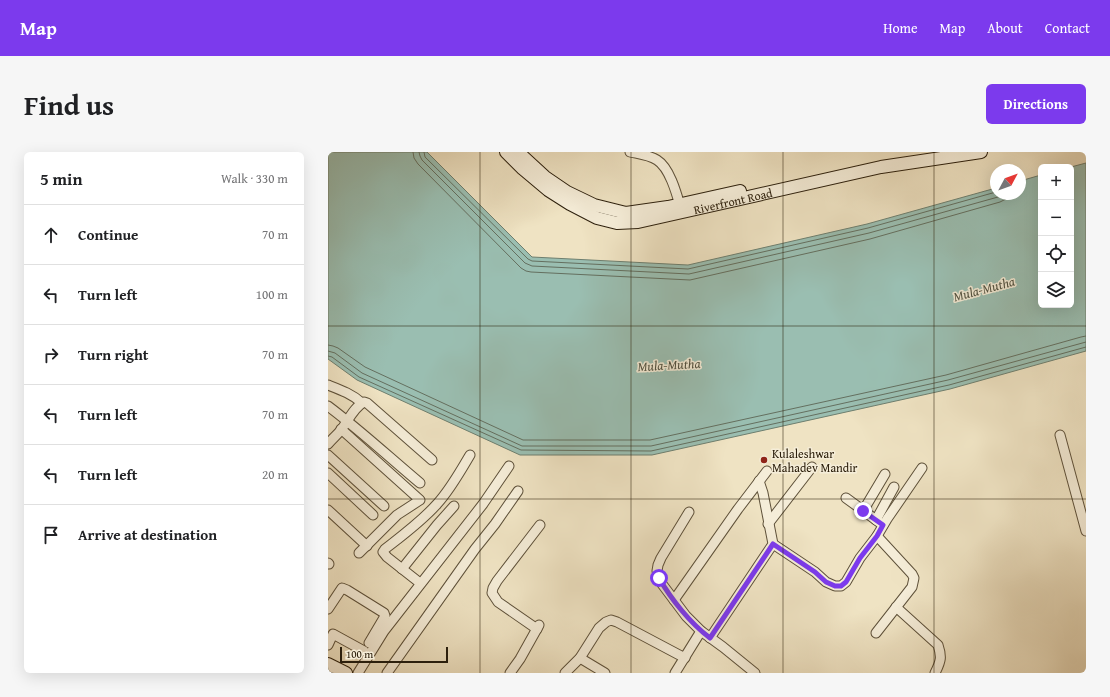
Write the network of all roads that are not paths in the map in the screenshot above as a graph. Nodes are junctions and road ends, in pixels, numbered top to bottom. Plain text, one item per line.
1 (506, 152) edge
2 (518, 152) edge
3 (630, 152) edge
4 (925, 152) edge
5 (981, 152) edge
6 (912, 158) junction
7 (681, 209) junction
8 (328, 385) edge
9 (362, 403) junction
10 (328, 406) edge
11 (347, 421) junction
12 (328, 429) edge
13 (339, 431) junction
14 (1060, 435) dead end
15 (328, 444) edge
16 (328, 455) edge
17 (470, 455) dead end
18 (388, 456) junction
19 (432, 460) dead end
20 (380, 465) junction
21 (510, 466) dead end
22 (812, 467) dead end
23 (922, 468) dead end
24 (767, 471) dead end
25 (328, 473) edge
26 (885, 474) dead end
27 (759, 481) junction
28 (420, 482) dead end
29 (894, 487) dead end
30 (518, 492) dead end
31 (846, 498) dead end
32 (414, 503) junction
33 (384, 506) dead end
34 (454, 506) dead end
35 (328, 510) edge
36 (863, 511) junction
37 (422, 512) dead end
38 (689, 512) dead end
39 (373, 515) dead end
40 (879, 522) junction
41 (768, 524) junction
42 (540, 525) dead end
43 (1086, 531) edge
44 (877, 536) junction
45 (773, 544) junction
46 (367, 546) junction
47 (359, 553) dead end
48 (402, 569) junction
49 (420, 583) junction
50 (674, 600) junction
51 (896, 607) junction
52 (328, 609) edge
53 (701, 631) junction
54 (331, 633) edge
55 (876, 633) dead end
56 (710, 638) junction
57 (328, 645) edge
58 (580, 658) junction
59 (684, 658) junction
60 (330, 667) edge
61 (749, 671) edge
62 (346, 673) edge
63 (358, 673) edge
64 (387, 673) edge
65 (510, 673) edge
66 (565, 673) edge
67 (605, 673) edge
68 (675, 673) edge
69 (936, 673) edge

1 - 7 street, Riverfront Road
2 - 7 street, Riverfront Road
3 - 7 street
4 - 6 street, Riverfront Road
5 - 6 street, Riverfront Road
6 - 7 street, Riverfront Road
8 - 9 street
9 - 11 street
9 - 19 street
10 - 11 street
11 - 13 street
11 - 18 street
12 - 13 street
13 - 15 street
13 - 20 street
14 - 43 street
16 - 33 street
17 - 48 street
18 - 20 street
18 - 28 street
20 - 32 street
21 - 49 street
22 - 41 street
23 - 40 street
24 - 27 street
25 - 39 street
26 - 36 street
27 - 41 street
27 - 50 street
29 - 40 street
30 - 64 street
31 - 36 street
32 - 37 street
32 - 46 street
34 - 48 street
35 - 46 street
36 - 40 street
38 - 50 street
40 - 44 street
41 - 45 street
42 - 65 street
44 - 45 street
44 - 51 street
45 - 56 street
46 - 47 street
48 - 49 street
49 - 63 street
50 - 53 street
51 - 55 street
51 - 69 street
52 - 54 street
53 - 56 street
53 - 59 street
54 - 57 street
56 - 61 street
58 - 59 street
58 - 66 street
58 - 67 street
59 - 68 street
60 - 62 street

